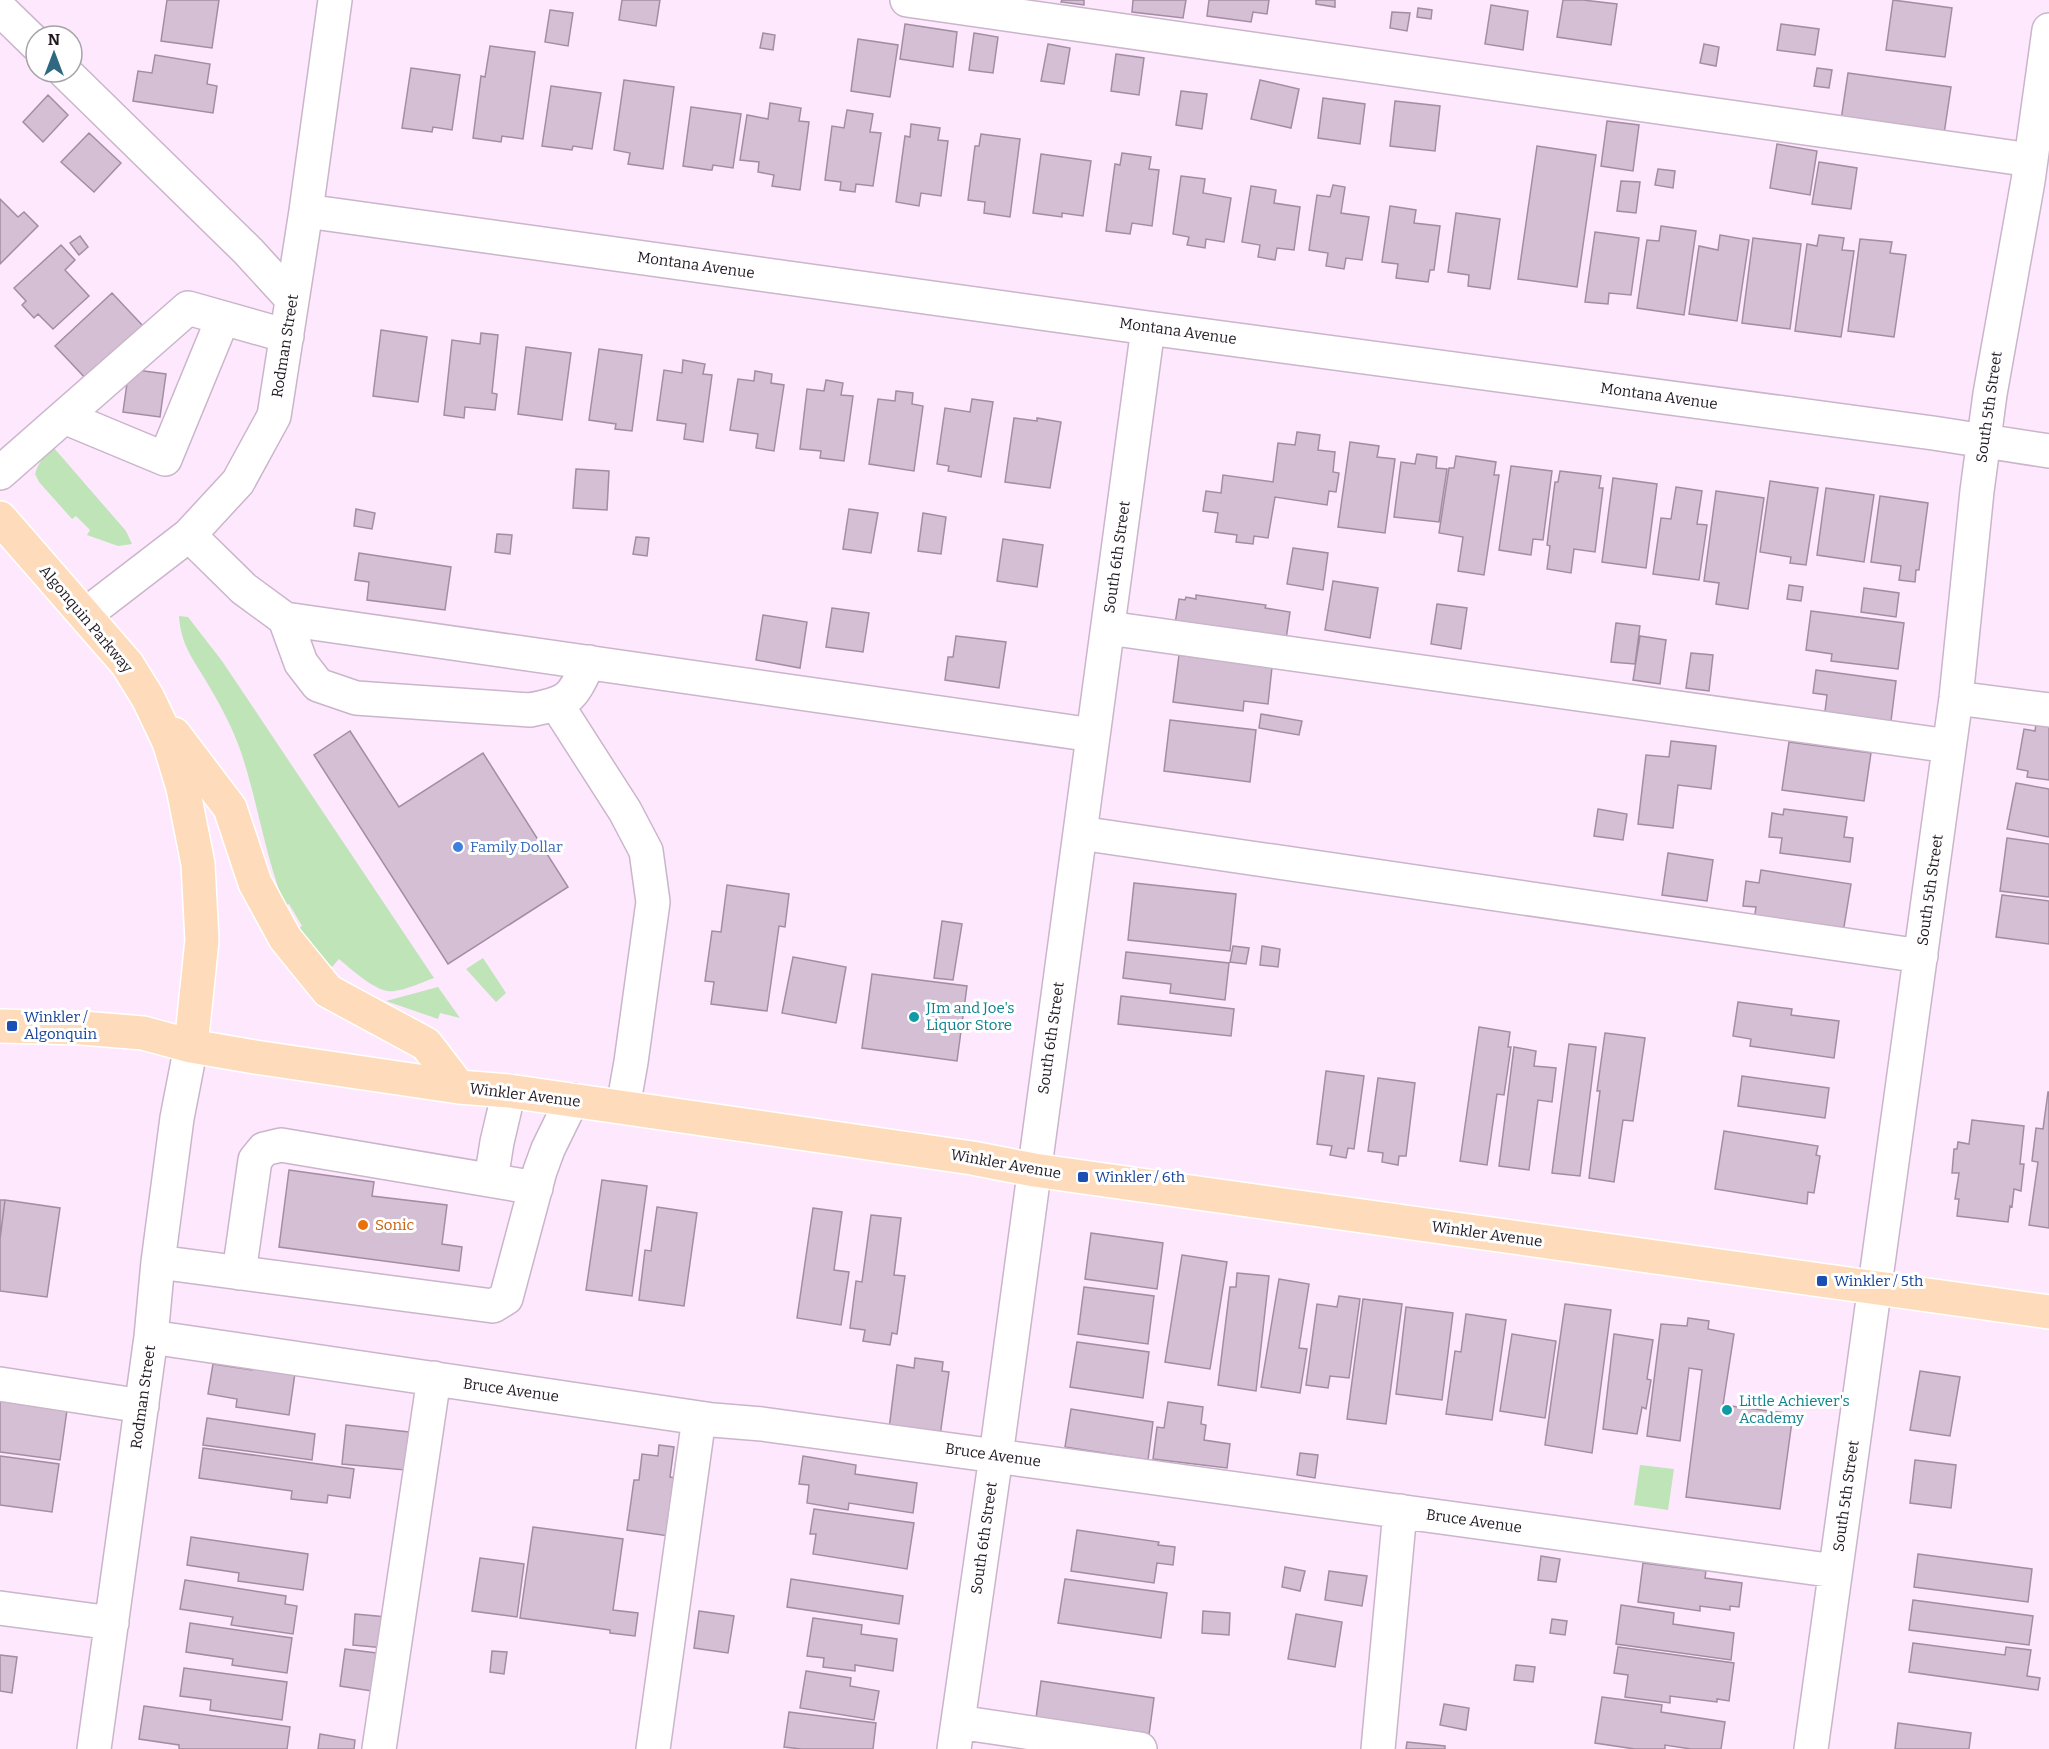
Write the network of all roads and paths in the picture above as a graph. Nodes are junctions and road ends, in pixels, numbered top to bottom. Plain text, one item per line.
1 (335, 0) edge
2 (907, 0) edge
3 (0, 9) edge
4 (2049, 30) edge
5 (24, 32) edge
6 (77, 84) edge
7 (2036, 175) edge
8 (306, 212) junction
9 (292, 298) junction
10 (223, 318) junction
11 (1148, 328) junction
12 (287, 336) junction
13 (64, 417) junction
14 (1984, 441) junction
15 (2049, 451) edge
16 (0, 473) edge
17 (0, 518) edge
18 (189, 535) junction
19 (85, 615) junction
20 (285, 619) junction
21 (1108, 628) junction
22 (589, 662) junction
23 (1956, 698) junction
24 (148, 699) junction
25 (557, 705) junction
26 (2049, 710) edge
27 (1093, 735) junction
28 (1949, 746) junction
29 (1080, 833) junction
30 (1921, 956) junction
31 (0, 1026) edge
32 (191, 1046) junction
33 (459, 1088) junction
34 (509, 1091) junction
35 (572, 1100) junction
36 (623, 1107) junction
37 (1034, 1170) junction
38 (491, 1180) junction
39 (536, 1188) junction
40 (158, 1262) junction
41 (239, 1273) junction
42 (1874, 1288) junction
43 (2049, 1312) edge
44 (151, 1337) junction
45 (434, 1378) junction
46 (0, 1384) edge
47 (142, 1406) junction
48 (699, 1418) junction
49 (996, 1456) junction
50 (1400, 1511) junction
51 (1835, 1571) junction
52 (0, 1608) edge
53 (112, 1623) junction
54 (956, 1735) edge
55 (94, 1749) edge
56 (379, 1749) edge
57 (653, 1749) edge
58 (1140, 1749) edge
59 (1378, 1749) edge
60 (1811, 1749) edge

1 - 8 street, Rodman Street
2 - 7 street
3 - 5 street
4 - 7 street, South 5th Street
6 - 9 street
7 - 14 street, South 5th Street
8 - 9 street, Rodman Street
8 - 11 street, Montana Avenue
9 - 12 street, Rodman Street
10 - 12 street
10 - 13 street
10 - 13 street
11 - 14 street, Montana Avenue
11 - 21 street, South 6th Street
12 - 18 street, Rodman Street
13 - 16 street
14 - 15 street, Montana Avenue
14 - 23 street, South 5th Street
17 - 19 main road, Algonquin Parkway
18 - 19 street, Rodman Street
18 - 20 street
19 - 24 main road, Algonquin Parkway
20 - 22 street
20 - 25 street
21 - 27 street, South 6th Street
21 - 28 street
22 - 25 street
22 - 27 street
23 - 26 street
23 - 28 street, South 5th Street
24 - 32 main road, Algonquin Parkway
24 - 33 main road
25 - 36 street
27 - 29 street, South 6th Street
28 - 30 street, South 5th Street
29 - 30 street
29 - 37 street, South 6th Street
30 - 42 street, South 5th Street
31 - 32 main road, Winkler Avenue
32 - 33 main road, Winkler Avenue
32 - 40 street, Rodman Street
33 - 34 main road, Winkler Avenue
34 - 35 main road, Winkler Avenue
34 - 38 street
35 - 36 main road, Winkler Avenue
35 - 39 street
36 - 37 main road, Winkler Avenue
37 - 42 main road, Winkler Avenue
37 - 49 street, South 6th Street
38 - 39 street
38 - 41 street
39 - 41 street
40 - 41 street
40 - 44 street, Rodman Street
42 - 43 main road, Winkler Avenue
42 - 51 street, South 5th Street
44 - 45 street, Bruce Avenue
44 - 47 street, Rodman Street
45 - 48 street, Bruce Avenue
45 - 56 street
46 - 47 street
47 - 53 street, Rodman Street
48 - 49 street, Bruce Avenue
48 - 57 street
49 - 50 street, Bruce Avenue
49 - 54 street, South 6th Street
50 - 51 street, Bruce Avenue
50 - 59 street
51 - 60 street, South 5th Street
52 - 53 street
53 - 55 street, Rodman Street
54 - 58 street

